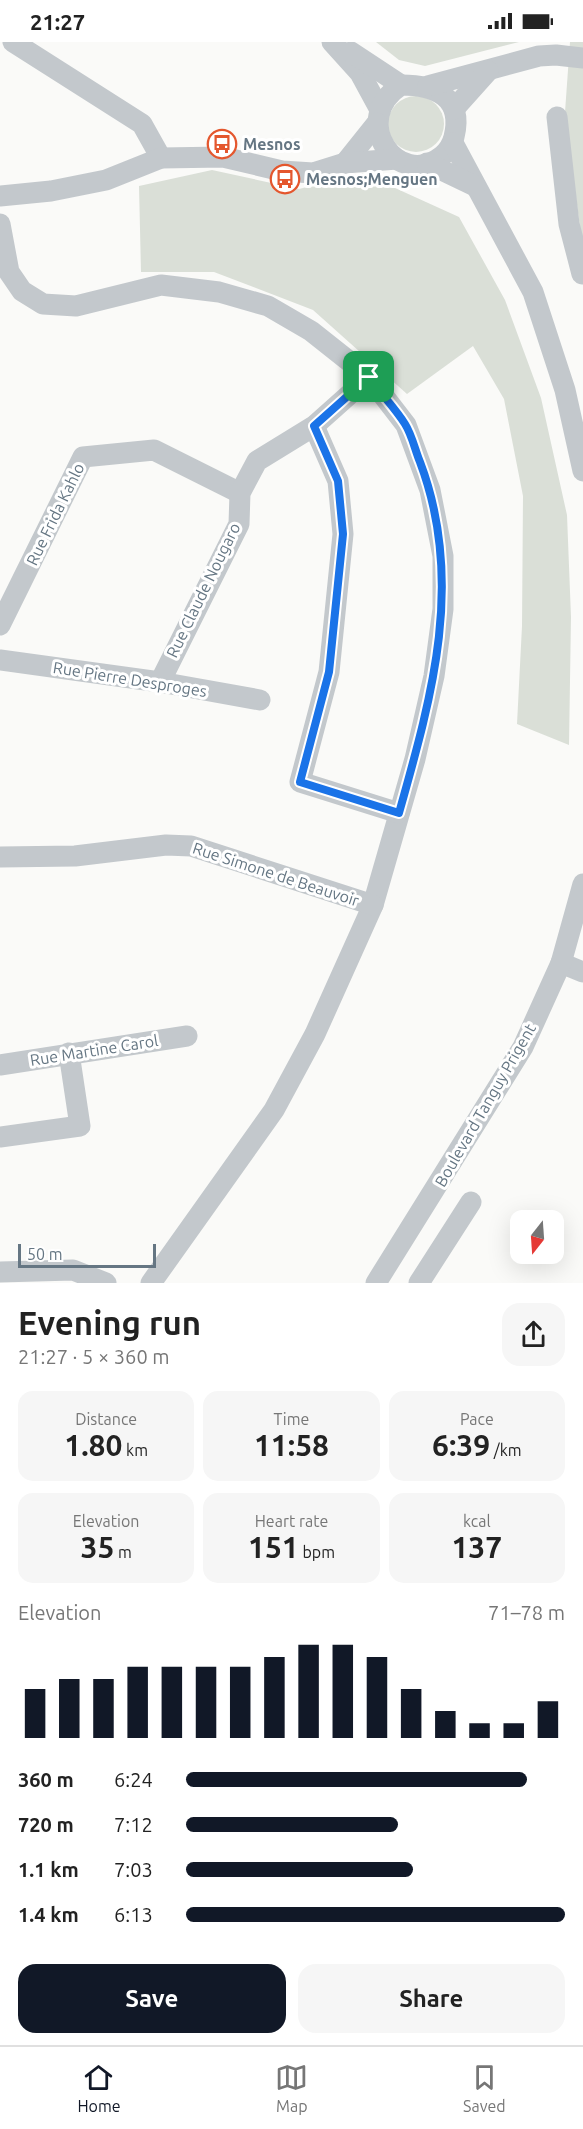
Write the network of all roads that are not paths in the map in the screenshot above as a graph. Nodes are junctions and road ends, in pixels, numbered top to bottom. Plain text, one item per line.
1 (13, 42) edge
2 (332, 42) edge
3 (337, 42) edge
4 (556, 48) edge
5 (583, 58) edge
6 (488, 71) junction
7 (401, 85) junction
8 (428, 86) junction
9 (454, 109) junction
10 (378, 116) junction
11 (557, 117) dead end
12 (453, 142) junction
13 (161, 158) junction
14 (396, 159) junction
15 (345, 163) junction
16 (427, 163) junction
17 (475, 186) junction
18 (0, 196) edge
19 (0, 224) edge
20 (583, 279) edge
21 (369, 377) junction
22 (314, 426) junction
23 (583, 471) edge
24 (240, 493) junction
25 (0, 625) edge
26 (0, 660) edge
27 (160, 682) junction
28 (260, 700) dead end
29 (399, 813) junction
30 (0, 857) edge
31 (583, 884) edge
32 (373, 905) junction
33 (561, 963) junction
34 (583, 972) edge
35 (187, 1036) dead end
36 (69, 1053) junction
37 (0, 1065) edge
38 (0, 1137) edge
39 (471, 1202) dead end
40 (0, 1272) edge
41 (376, 1282) edge
42 (106, 1283) edge
43 (151, 1283) edge
44 (419, 1283) edge

1 - 13 street
2 - 10 street
3 - 7 street
4 - 5 street
4 - 6 street
6 - 8 street
6 - 9 street
7 - 8 street
7 - 10 street
8 - 9 street
9 - 12 street
10 - 14 street
10 - 15 street
11 - 20 street
12 - 16 street
12 - 17 street
13 - 15 street
13 - 18 street
14 - 15 street
14 - 16 street
16 - 17 street
17 - 23 street
19 - 21 street
21 - 22 street, Rue Claude Nougaro
21 - 29 street
22 - 24 street, Rue Claude Nougaro
22 - 29 street
24 - 25 street, Rue Frida Kahlo
24 - 27 street, Rue Claude Nougaro
26 - 27 street, Rue Pierre Desproges
27 - 28 street, Rue Pierre Desproges
29 - 32 street
30 - 32 street, Rue Simone de Beauvoir
31 - 33 street, Boulevard Tanguy Prigent
32 - 43 street
33 - 34 street
33 - 41 street, Boulevard Tanguy Prigent
35 - 36 street, Rue Martine Carol
36 - 37 street, Rue Martine Carol
36 - 38 street
39 - 44 street
40 - 42 street

